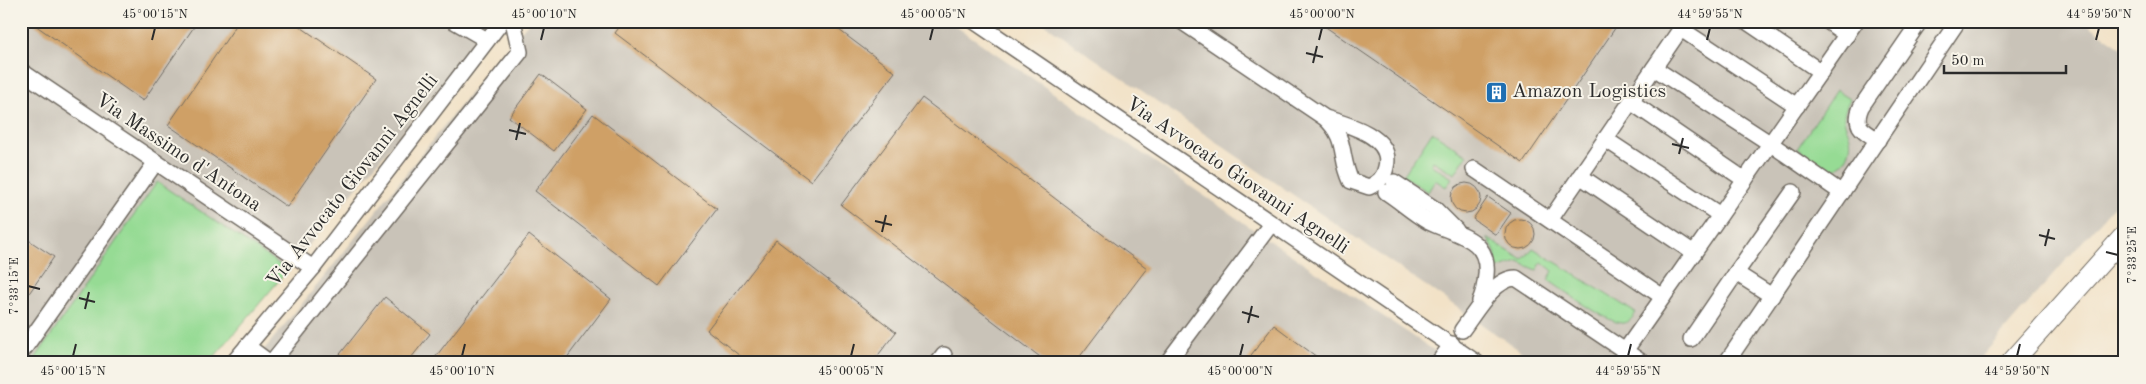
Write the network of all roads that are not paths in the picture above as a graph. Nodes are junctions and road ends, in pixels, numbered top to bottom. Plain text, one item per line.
1 (455, 21) edge
2 (502, 21) edge
3 (513, 21) edge
4 (974, 21) edge
5 (1181, 21) edge
6 (1746, 21) edge
7 (1827, 21) edge
8 (1856, 21) edge
9 (1920, 21) edge
10 (1958, 21) edge
11 (1684, 25) edge
12 (1847, 34) junction
13 (487, 40) junction
14 (1654, 68) junction
15 (21, 71) edge
16 (1821, 72) junction
17 (1631, 102) junction
18 (1797, 106) junction
19 (1325, 118) junction
20 (1605, 139) junction
21 (1878, 140) junction
22 (1770, 144) junction
23 (156, 162) junction
24 (1474, 169) dead end
25 (1580, 176) junction
26 (1745, 180) junction
27 (1390, 187) dead end
28 (1793, 192) dead end
29 (1842, 193) junction
30 (1720, 215) junction
31 (1550, 220) junction
32 (1271, 224) junction
33 (2125, 235) edge
34 (1694, 253) junction
35 (313, 268) junction
36 (1736, 273) junction
37 (1772, 296) junction
38 (1663, 297) junction
39 (1472, 316) junction
40 (1462, 330) dead end
41 (1691, 339) dead end
42 (1452, 344) junction
43 (247, 346) junction
44 (1625, 351) junction
45 (21, 353) edge
46 (234, 363) edge
47 (270, 363) edge
48 (1167, 363) edge
49 (1438, 363) edge
50 (1477, 363) edge
51 (1643, 363) edge
52 (1726, 363) edge
53 (2011, 363) edge

1 - 13 street
2 - 13 street, Via Avvocato Giovanni Agnelli
3 - 47 street
4 - 32 street, Via Avvocato Giovanni Agnelli
5 - 19 street
6 - 16 street
7 - 12 street
8 - 12 street
9 - 21 street
10 - 21 street
11 - 14 street
11 - 18 street
12 - 16 street
13 - 35 street, Via Avvocato Giovanni Agnelli
14 - 17 street
14 - 22 street
15 - 23 street, Via Massimo d'Antona
16 - 18 street
17 - 20 street
17 - 26 street
18 - 22 street
19 - 19 street
20 - 25 street
20 - 30 street
21 - 29 street
22 - 26 street
22 - 29 street
23 - 35 street, Via Massimo d'Antona
23 - 45 street
24 - 31 street
25 - 31 street
25 - 34 street
26 - 30 street
27 - 39 street
28 - 36 street
29 - 37 street
30 - 34 street
31 - 38 street
32 - 42 street, Via Avvocato Giovanni Agnelli
32 - 48 street
33 - 53 main road
34 - 38 street
35 - 43 street, Via Avvocato Giovanni Agnelli
36 - 37 street
36 - 41 street
37 - 52 street
38 - 44 street
39 - 40 street
39 - 44 street
42 - 49 street
42 - 50 street, Via Avvocato Giovanni Agnelli
43 - 46 street, Via Avvocato Giovanni Agnelli
43 - 47 street
44 - 51 street

